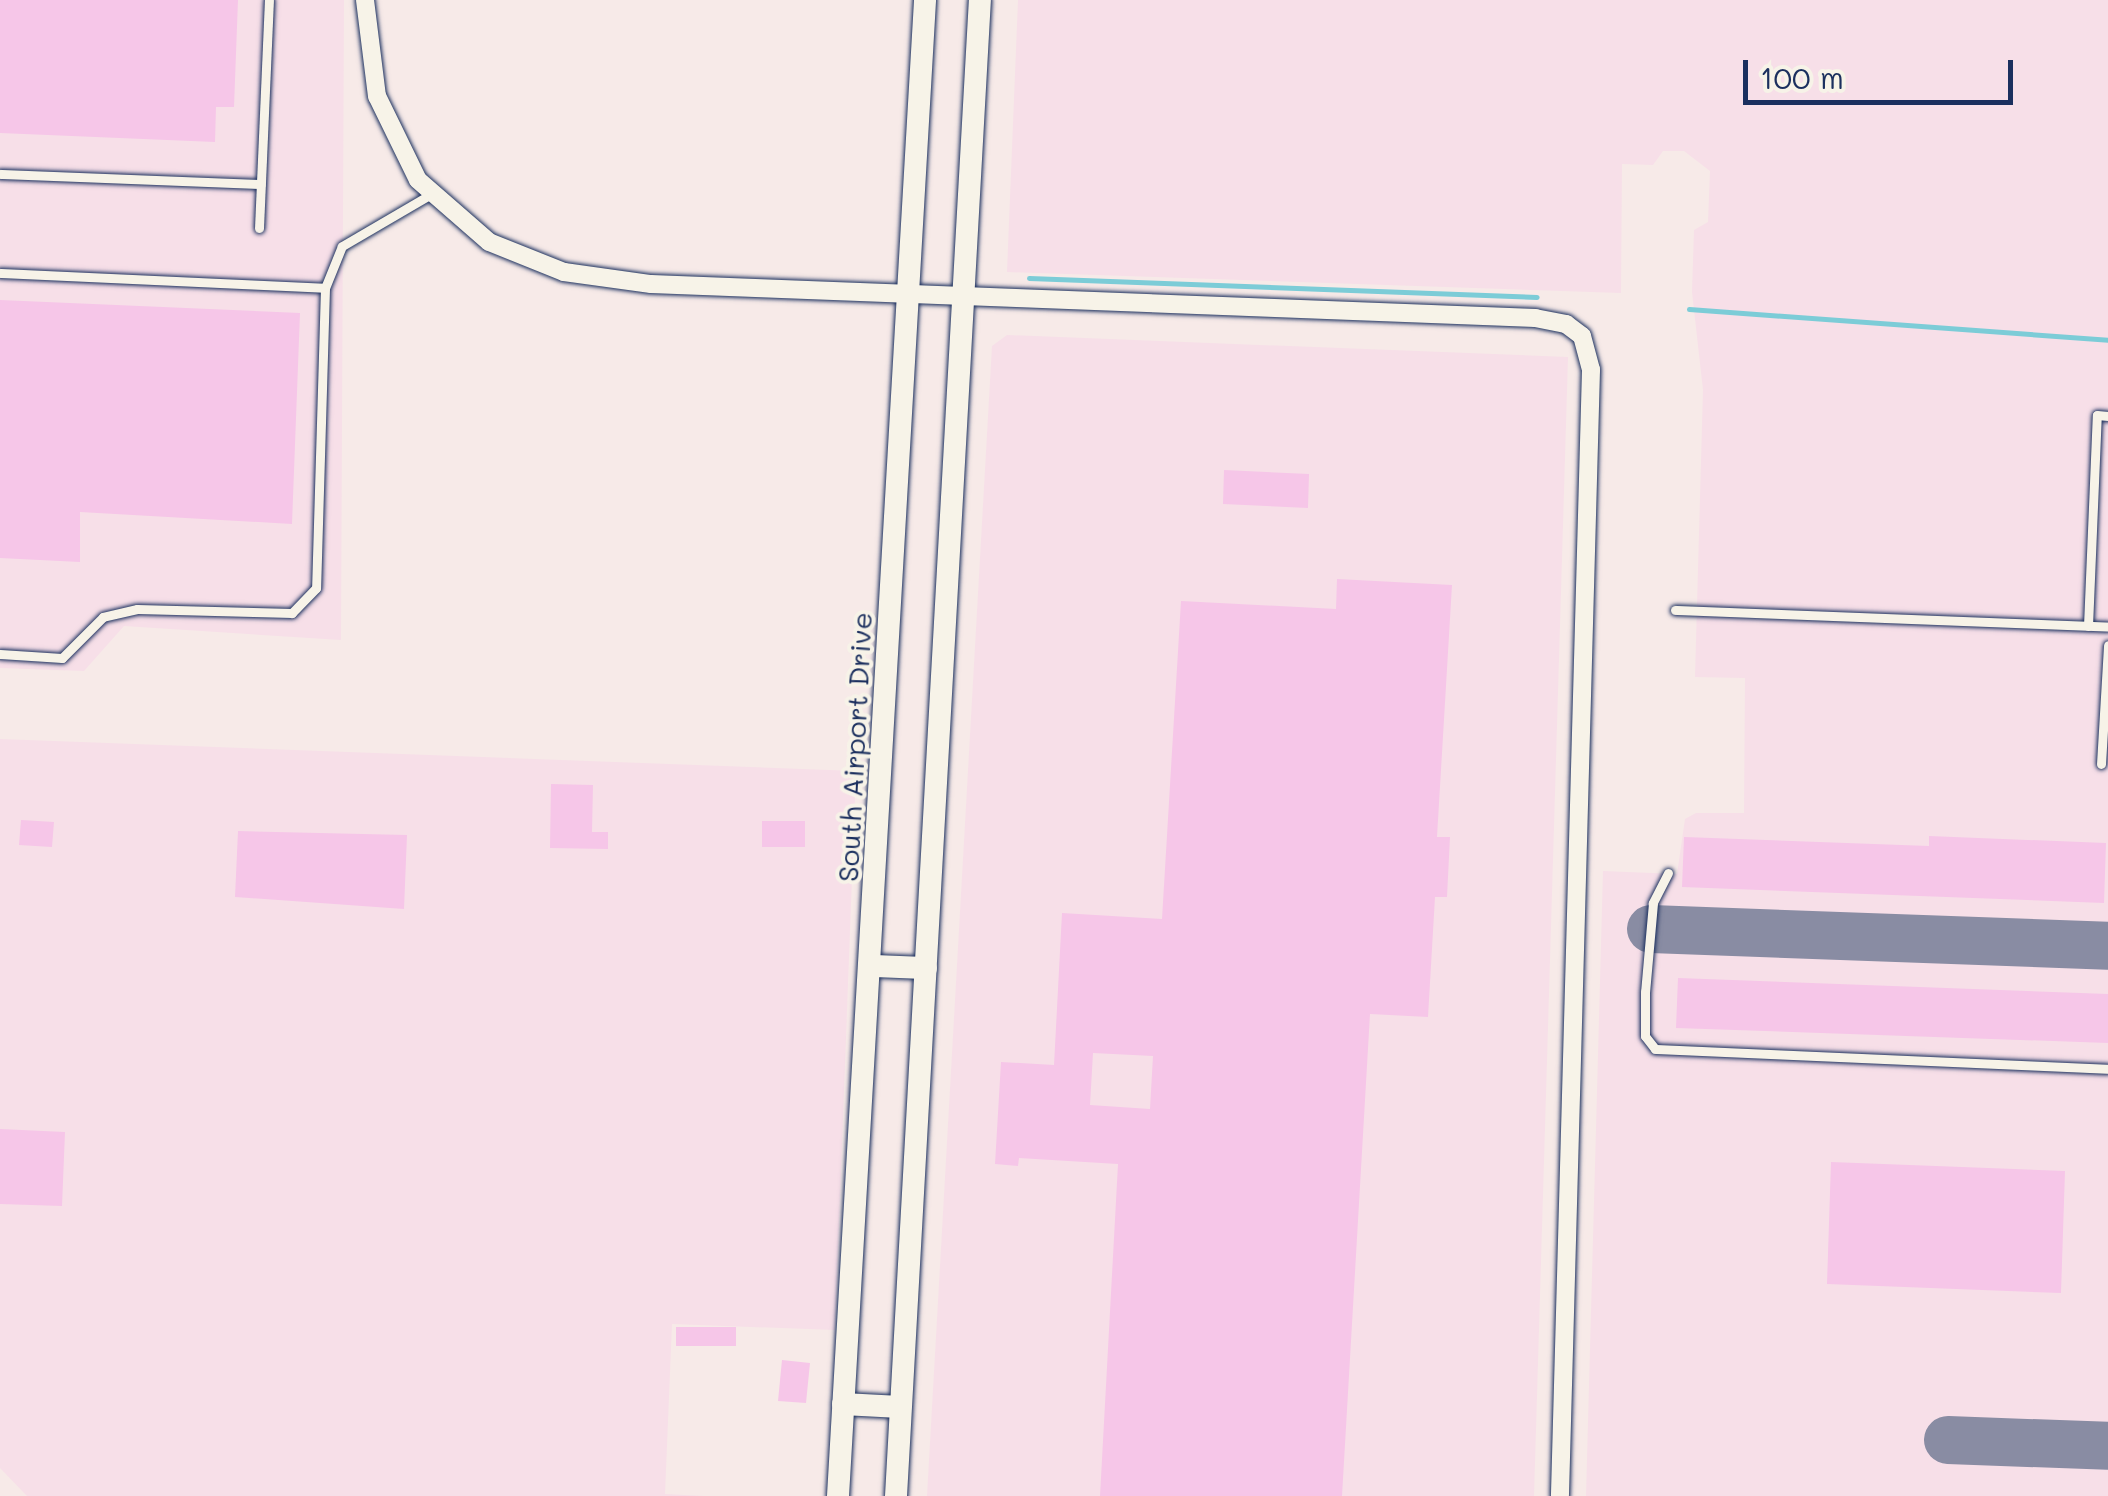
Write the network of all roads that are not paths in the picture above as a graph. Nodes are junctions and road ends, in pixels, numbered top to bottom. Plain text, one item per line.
1 (269, 0) edge
2 (365, 0) edge
3 (926, 0) edge
4 (980, 0) edge
5 (0, 174) edge
6 (260, 184) junction
7 (430, 194) junction
8 (258, 228) dead end
9 (0, 273) edge
10 (325, 288) junction
11 (908, 294) junction
12 (960, 296) junction
13 (2108, 416) edge
14 (1675, 610) dead end
15 (2088, 626) junction
16 (2108, 627) edge
17 (2108, 646) edge
18 (0, 654) edge
19 (2102, 764) dead end
20 (1668, 873) dead end
21 (872, 966) junction
22 (926, 968) junction
23 (2108, 1069) edge
24 (843, 1404) junction
25 (900, 1407) junction
26 (838, 1496) edge
27 (896, 1496) edge
28 (1560, 1496) edge

1 - 6 lane
2 - 7 street
3 - 11 main road, South Airport Drive
4 - 12 main road
5 - 6 lane
6 - 8 lane
7 - 10 lane
7 - 11 street
9 - 10 lane
10 - 18 lane
11 - 12 street
11 - 21 main road, South Airport Drive
12 - 22 main road
12 - 28 street
13 - 15 lane
14 - 15 lane
15 - 16 lane
17 - 19 lane
20 - 23 lane
21 - 22 main road
21 - 24 main road, South Airport Drive
22 - 25 main road
24 - 25 main road
24 - 26 main road, South Airport Drive
25 - 27 main road

